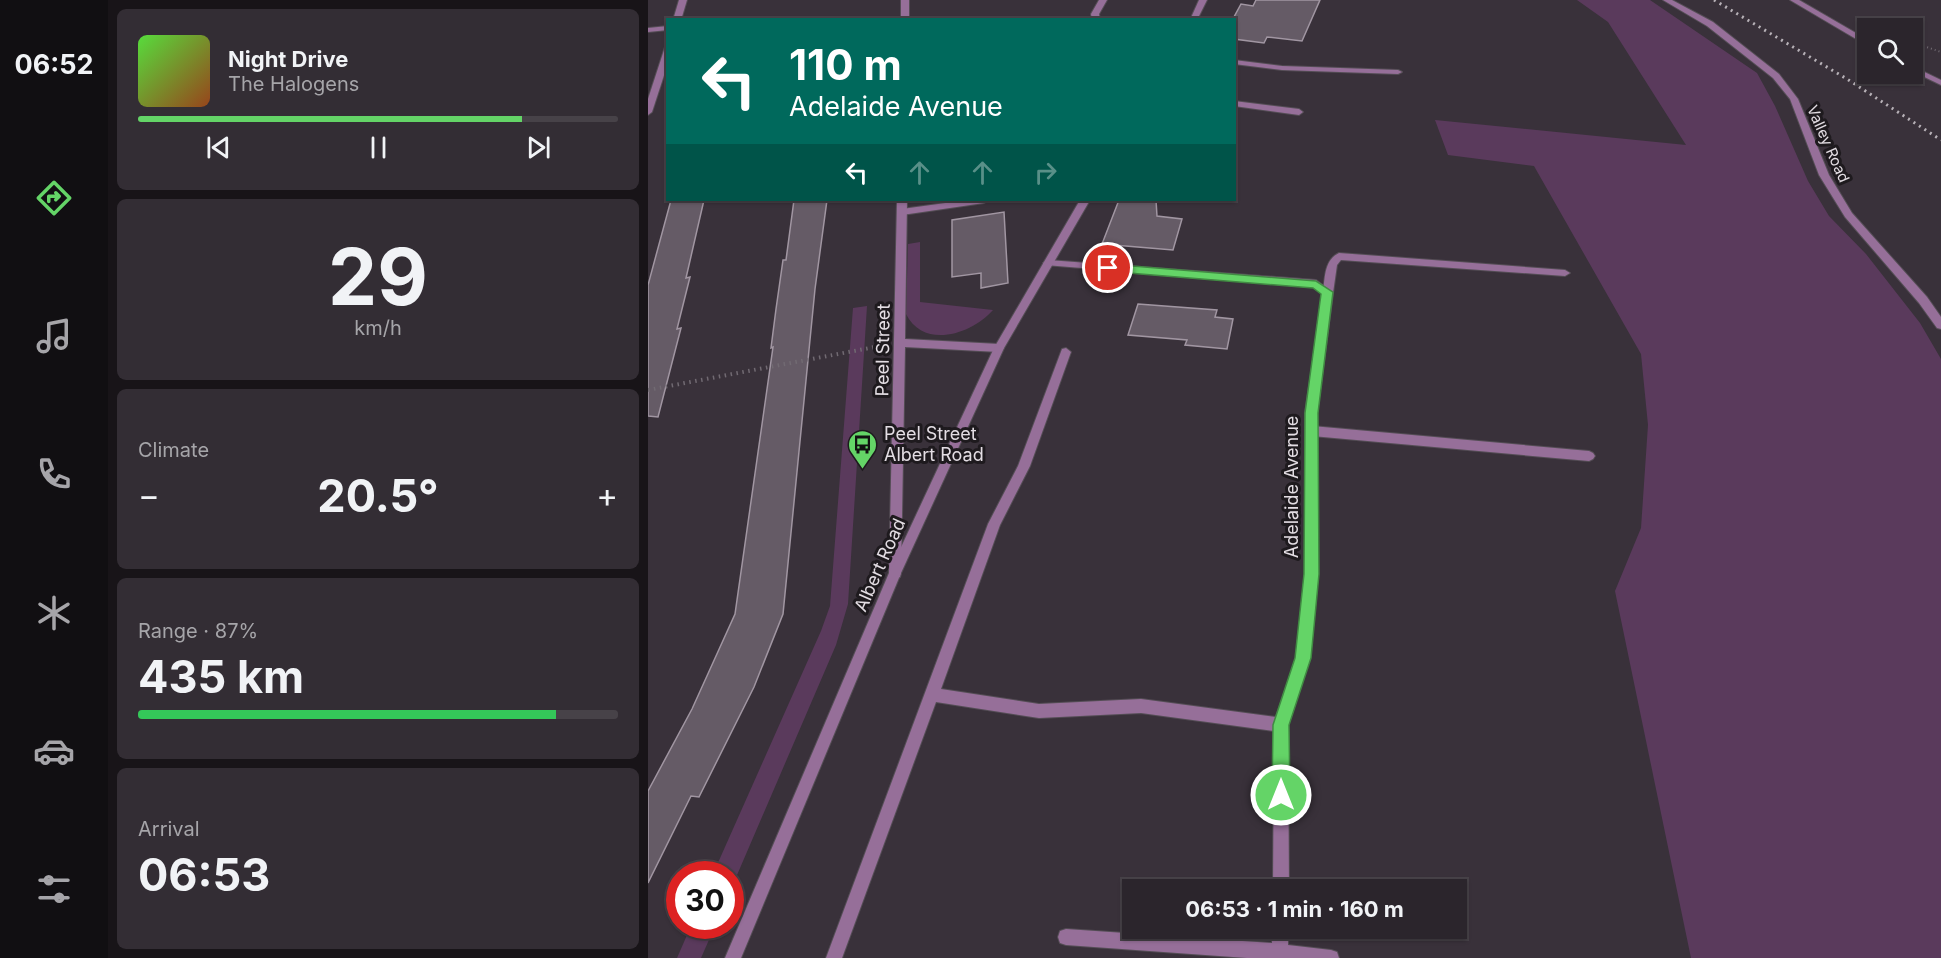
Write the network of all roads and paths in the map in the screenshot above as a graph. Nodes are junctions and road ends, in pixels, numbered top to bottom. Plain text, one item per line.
1 (683, 0) edge
2 (905, 0) edge
3 (1103, 0) edge
4 (1203, 0) edge
5 (1667, 0) edge
6 (1794, 0) edge
7 (678, 18) edge
8 (904, 18) edge
9 (1096, 18) edge
10 (1194, 18) edge
11 (666, 28) edge
12 (648, 30) edge
13 (1857, 37) edge
14 (1923, 46) edge
15 (1941, 52) edge
16 (666, 55) edge
17 (1236, 62) edge
18 (1398, 72) dead end
19 (1923, 74) edge
20 (1941, 83) edge
21 (1236, 103) edge
22 (648, 112) edge
23 (1299, 112) dead end
24 (902, 201) edge
25 (977, 201) edge
26 (1084, 201) edge
27 (902, 212) junction
28 (1048, 263) junction
29 (1565, 273) dead end
30 (1328, 292) junction
31 (1941, 326) edge
32 (899, 343) junction
33 (999, 348) junction
34 (1066, 352) dead end
35 (648, 390) edge
36 (1312, 431) junction
37 (1589, 456) dead end
38 (895, 573) junction
39 (932, 694) junction
40 (1281, 725) junction
41 (1281, 879) edge
42 (1066, 937) dead end
43 (1280, 939) edge
44 (1280, 952) junction
45 (733, 958) edge
46 (834, 958) edge
47 (1331, 958) edge

1 - 7 street
2 - 8 street
3 - 9 street
4 - 10 street
5 - 31 street, Valley Road
6 - 13 street
11 - 12 street
14 - 15 path
16 - 22 street
17 - 18 street
19 - 20 street
21 - 23 street
24 - 27 street, Peel Street
25 - 27 street
26 - 28 street, Albert Road
27 - 32 street, Peel Street
28 - 30 street
28 - 33 street, Albert Road
29 - 30 street, Adelaide Avenue
30 - 36 street, Adelaide Avenue
32 - 33 street
32 - 35 path
32 - 38 street, Peel Street
33 - 38 street, Albert Road
34 - 39 street
36 - 37 street
36 - 40 street, Adelaide Avenue
38 - 45 street, Albert Road
39 - 40 street
39 - 46 street
40 - 41 street, Adelaide Avenue
42 - 44 street
43 - 44 street
44 - 47 street

